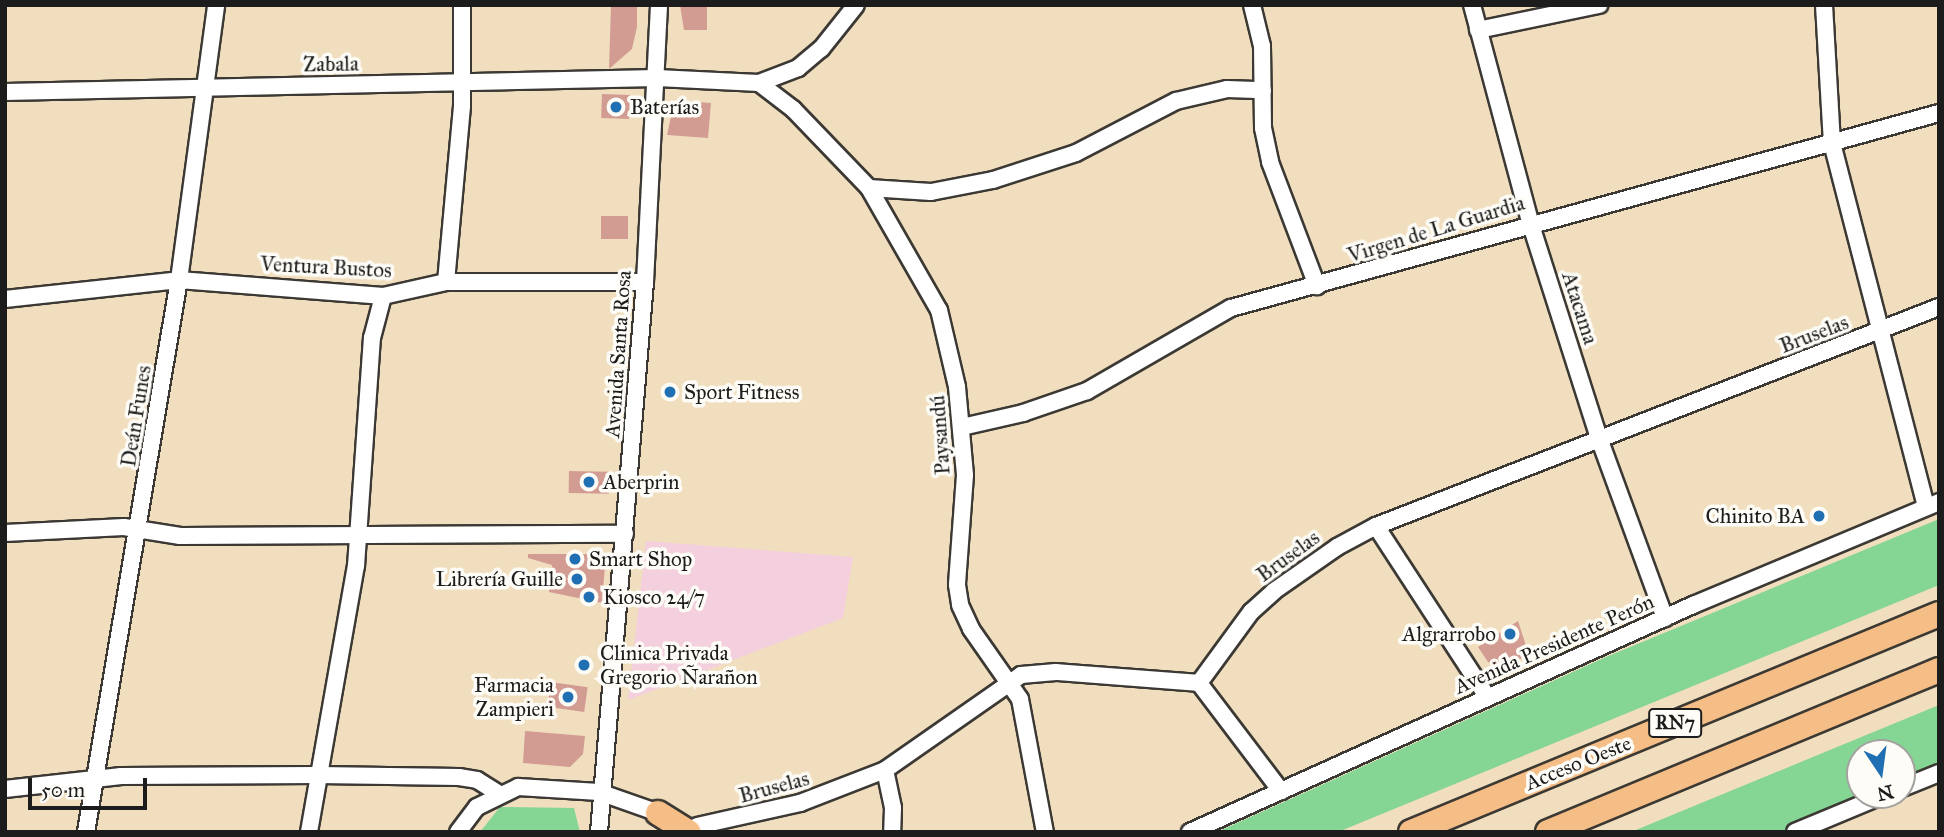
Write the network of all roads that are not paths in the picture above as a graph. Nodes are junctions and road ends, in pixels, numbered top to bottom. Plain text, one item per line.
1 (216, 5) edge
2 (462, 5) edge
3 (659, 5) edge
4 (856, 5) edge
5 (1252, 5) edge
6 (1472, 5) edge
7 (1599, 5) edge
8 (1825, 5) edge
9 (1478, 30) junction
10 (657, 78) junction
11 (463, 82) junction
12 (759, 83) junction
13 (207, 87) junction
14 (1263, 90) junction
15 (5, 92) edge
16 (1939, 113) edge
17 (1832, 143) junction
18 (869, 188) junction
19 (1530, 222) junction
20 (179, 280) junction
21 (446, 282) junction
22 (645, 282) junction
23 (1317, 286) junction
24 (383, 296) junction
25 (5, 299) edge
26 (1939, 307) edge
27 (1878, 332) junction
28 (962, 427) junction
29 (1599, 438) junction
30 (1933, 505) edge
31 (1377, 526) junction
32 (138, 531) junction
33 (5, 533) edge
34 (625, 534) junction
35 (360, 536) junction
36 (1939, 614) edge
37 (1665, 618) junction
38 (1939, 670) edge
39 (1008, 681) junction
40 (1199, 683) junction
41 (1487, 696) junction
42 (885, 770) junction
43 (1939, 773) edge
44 (318, 775) junction
45 (95, 778) junction
46 (1916, 782) edge
47 (5, 789) edge
48 (1281, 790) junction
49 (599, 792) junction
50 (498, 793) junction
51 (1850, 809) edge
52 (658, 813) joint
53 (698, 830) edge
54 (86, 832) edge
55 (309, 832) edge
56 (458, 832) edge
57 (599, 832) edge
58 (892, 832) edge
59 (1045, 832) edge
60 (1189, 832) edge
61 (1411, 832) edge
62 (1548, 832) edge
63 (1795, 832) edge

1 - 13 street, Deán Funes
2 - 11 street
3 - 10 street, Avenida Santa Rosa
4 - 12 street
5 - 14 street
6 - 9 street, Atacama
7 - 9 street
8 - 17 street
9 - 19 street, Atacama
10 - 11 street, Zabala
10 - 12 street, Zabala
10 - 22 street, Avenida Santa Rosa
11 - 13 street, Zabala
11 - 21 street
12 - 18 street, Paysandú
13 - 15 street, Zabala
13 - 20 street, Deán Funes
14 - 18 street
14 - 23 street
16 - 17 street, Virgen de La Guardia
17 - 19 street, Virgen de La Guardia
17 - 27 street
18 - 28 street, Paysandú
19 - 23 street, Virgen de La Guardia
19 - 29 street, Atacama
20 - 24 street, Ventura Bustos
20 - 25 street, Ventura Bustos
20 - 32 street, Deán Funes
21 - 22 street, Ventura Bustos
21 - 24 street, Ventura Bustos
22 - 34 street, Avenida Santa Rosa
23 - 28 street, Virgen de La Guardia
24 - 35 street
26 - 27 street, Bruselas
27 - 29 street, Bruselas
27 - 30 street
28 - 39 street, Paysandú
29 - 31 street, Bruselas
29 - 37 street, Atacama
30 - 37 street, Avenida Presidente Perón
31 - 40 street, Bruselas
31 - 41 street
32 - 33 street
32 - 35 street
32 - 45 street, Deán Funes
34 - 35 street
34 - 49 street, Avenida Santa Rosa
35 - 44 street
36 - 61 highway, Acceso Oeste / RN7
37 - 41 street, Avenida Presidente Perón
38 - 62 highway, RN7
39 - 40 street, Bruselas
39 - 42 street, Bruselas
39 - 59 street, Paysandú
40 - 48 street
41 - 48 street, Avenida Presidente Perón
42 - 53 street, Bruselas
42 - 58 street
43 - 46 street
44 - 45 street
44 - 50 street
44 - 55 street
45 - 47 street
45 - 54 street, Deán Funes
48 - 60 street, Avenida Presidente Perón
49 - 50 street
49 - 52 street
49 - 57 street, Avenida Santa Rosa
50 - 56 street
51 - 63 street
52 - 53 highway

